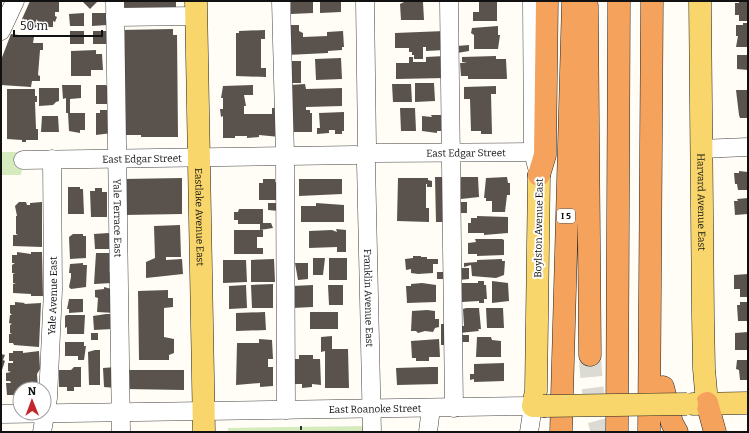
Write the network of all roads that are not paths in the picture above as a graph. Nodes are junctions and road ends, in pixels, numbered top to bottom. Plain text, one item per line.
1 (15, 1) edge
2 (281, 1) edge
3 (365, 1) edge
4 (449, 1) edge
5 (532, 1) edge
6 (547, 1) edge
7 (573, 1) edge
8 (586, 1) edge
9 (619, 1) edge
10 (652, 1) edge
11 (700, 1) edge
12 (196, 8) edge
13 (115, 9) edge
14 (1, 31) edge
15 (748, 147) edge
16 (700, 149) junction
17 (533, 152) junction
18 (450, 153) junction
19 (366, 154) junction
20 (285, 155) junction
21 (199, 157) junction
22 (118, 158) junction
23 (52, 159) junction
24 (24, 160) dead end
25 (539, 175) junction
26 (650, 192) junction
27 (590, 356) tunnel mouth
28 (49, 381) edge
29 (748, 403) edge
30 (697, 404) junction
31 (538, 406) junction
32 (430, 408) junction
33 (454, 408) junction
34 (372, 409) junction
35 (203, 410) junction
36 (286, 410) junction
37 (121, 412) junction
38 (52, 413) edge
39 (1, 414) edge
40 (12, 414) edge
41 (44, 421) edge
42 (42, 432) edge
43 (122, 432) edge
44 (204, 432) edge
45 (372, 432) edge
46 (428, 432) edge
47 (529, 432) edge
48 (560, 432) edge
49 (617, 432) edge
50 (649, 432) edge
51 (677, 432) edge
52 (715, 432) edge

1 - 14 street
2 - 20 street
3 - 19 street, Franklin Avenue East
4 - 18 street
5 - 17 street, Boylston Avenue East
6 - 25 highway
7 - 48 highway, I 5
8 - 27 highway
9 - 49 highway
10 - 26 highway
11 - 16 main road, Harvard Avenue East
12 - 13 street
12 - 21 main road, Eastlake Avenue East
13 - 22 street, Yale Terrace East
15 - 16 street
16 - 30 main road, Harvard Avenue East
17 - 18 street, East Edgar Street
17 - 25 street, Boylston Avenue East
18 - 19 street, East Edgar Street
18 - 33 street
19 - 20 street, East Edgar Street
19 - 34 street, Franklin Avenue East
20 - 21 street, East Edgar Street
20 - 36 street
21 - 22 street, East Edgar Street
21 - 35 main road, Eastlake Avenue East
22 - 23 street, East Edgar Street
22 - 37 street, Yale Terrace East
23 - 24 street, East Edgar Street
23 - 28 street, Yale Avenue East
25 - 31 main road, Boylston Avenue East
26 - 50 highway
26 - 51 highway
29 - 30 main road, East Roanoke Street
30 - 31 main road, East Roanoke Street, bridge
30 - 52 highway
31 - 33 street, East Roanoke Street
31 - 47 street, Boylston Avenue East
32 - 33 street, East Roanoke Street
32 - 34 street, East Roanoke Street
32 - 46 street
34 - 36 street, East Roanoke Street
34 - 45 street, Franklin Avenue East
35 - 36 street, East Roanoke Street
35 - 37 street, East Roanoke Street
35 - 44 main road, Eastlake Avenue East
37 - 38 street, East Roanoke Street
37 - 43 street, Yale Terrace East
39 - 40 street, East Roanoke Street
41 - 42 street, Yale Avenue East

